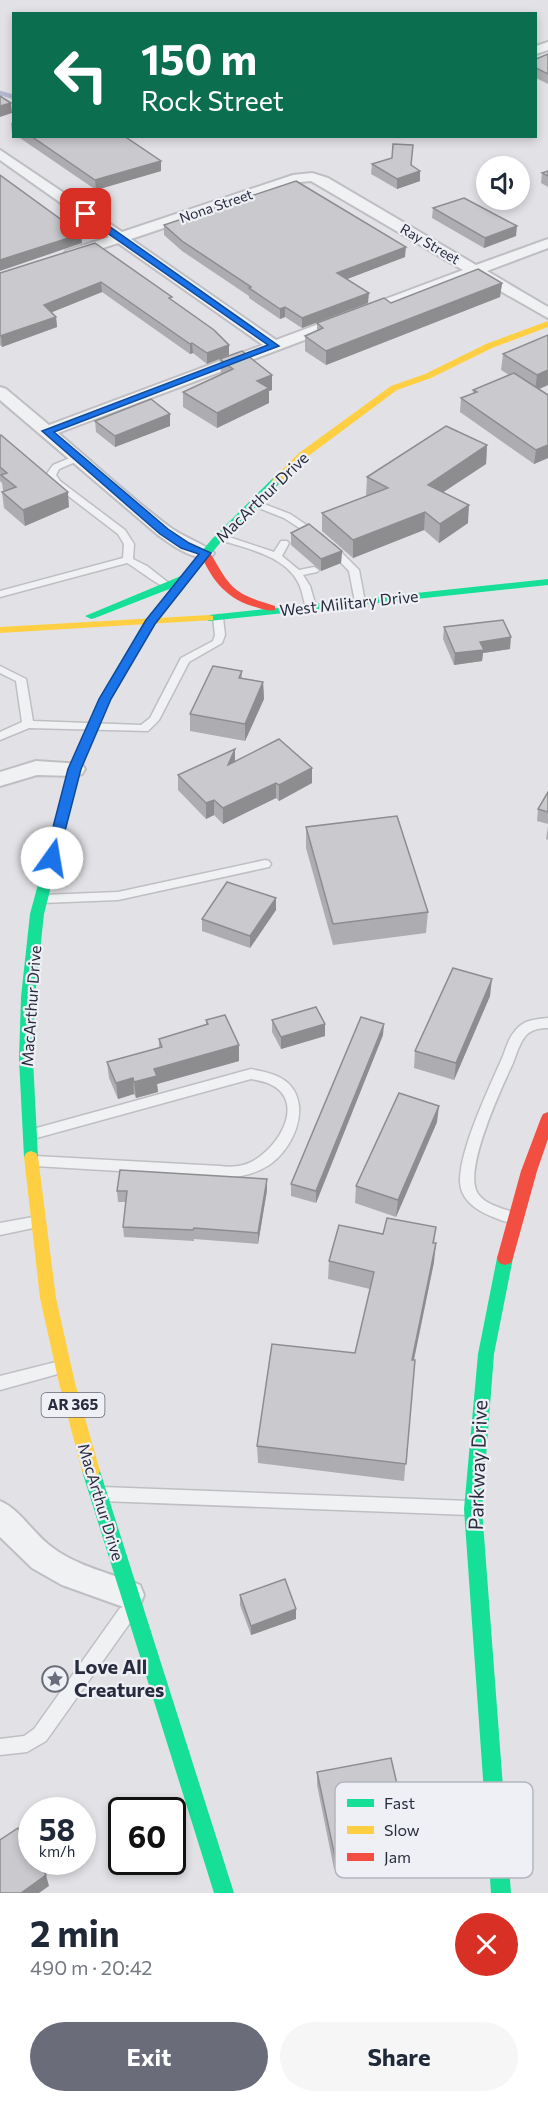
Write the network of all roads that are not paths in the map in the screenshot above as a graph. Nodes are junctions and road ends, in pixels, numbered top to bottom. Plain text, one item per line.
1 (0, 154) edge
2 (312, 177) joint
3 (120, 238) junction
4 (548, 243) edge
5 (55, 260) edge
6 (476, 270) junction
7 (548, 313) edge
8 (548, 324) edge
9 (275, 346) junction
10 (0, 392) edge
11 (47, 431) junction
12 (77, 458) junction
13 (254, 503) junction
14 (220, 537) junction
15 (284, 543) dead end
16 (206, 553) junction
17 (276, 558) junction
18 (128, 560) junction
19 (314, 570) dead end
20 (297, 573) junction
21 (184, 579) junction
22 (548, 582) edge
23 (167, 586) junction
24 (0, 594) edge
25 (360, 602) junction
26 (311, 607) junction
27 (282, 610) junction
28 (218, 618) junction
29 (150, 622) junction
30 (56, 626) junction
31 (0, 630) edge
32 (0, 669) edge
33 (28, 724) junction
34 (93, 726) junction
35 (0, 736) edge
36 (75, 769) junction
37 (0, 779) edge
38 (265, 864) dead end
39 (41, 898) junction
40 (548, 1023) edge
41 (548, 1118) edge
42 (28, 1136) junction
43 (31, 1160) junction
44 (516, 1219) junction
45 (37, 1222) junction
46 (0, 1229) edge
47 (63, 1366) junction
48 (0, 1383) edge
49 (97, 1494) junction
50 (473, 1509) junction
51 (0, 1515) edge
52 (130, 1600) junction
53 (0, 1747) edge
54 (493, 1782) edge
55 (500, 1878) edge
56 (224, 1893) edge
57 (501, 1893) edge

1 - 3 street
2 - 3 street, Nona Street
2 - 6 street, Ray Street
3 - 5 street, Nona Street
3 - 9 street
4 - 6 street
6 - 7 street, Ray Street
6 - 9 street
8 - 13 main road, MacArthur Drive / AR 365
9 - 11 street
10 - 11 street
11 - 12 street
12 - 16 street
12 - 18 lane
13 - 14 main road, MacArthur Drive / AR 365
13 - 25 lane
14 - 16 main road, MacArthur Drive / AR 365
14 - 17 lane
15 - 17 lane
16 - 21 main road, MacArthur Drive / AR 365
16 - 27 main road
17 - 20 lane
18 - 23 lane
18 - 24 lane
19 - 20 lane
20 - 26 lane
21 - 23 main road
21 - 29 main road, MacArthur Drive / AR 365
22 - 25 main road, West Military Drive
23 - 30 main road
25 - 26 main road, West Military Drive
26 - 27 main road, West Military Drive
27 - 28 main road, West Military Drive
28 - 29 main road, West Military Drive
28 - 34 lane
29 - 30 main road, West Military Drive
29 - 34 main road, MacArthur Drive / AR 365
30 - 31 main road
32 - 33 lane
33 - 34 lane
33 - 35 lane
34 - 36 main road, MacArthur Drive / AR 365
36 - 37 street
36 - 39 main road, MacArthur Drive / AR 365
38 - 39 lane
39 - 42 main road, MacArthur Drive / AR 365
40 - 44 lane
41 - 44 main road, Parkway Drive
42 - 43 main road, MacArthur Drive / AR 365
42 - 43 lane
43 - 45 main road, MacArthur Drive / AR 365
44 - 50 main road, Parkway Drive
45 - 46 lane
45 - 47 main road, MacArthur Drive / AR 365
47 - 48 lane
47 - 49 main road, MacArthur Drive / AR 365
49 - 50 lane
49 - 52 main road, MacArthur Drive / AR 365
50 - 54 main road, Parkway Drive
51 - 52 street
52 - 53 lane
52 - 56 main road, MacArthur Drive / AR 365
55 - 57 main road, Parkway Drive

